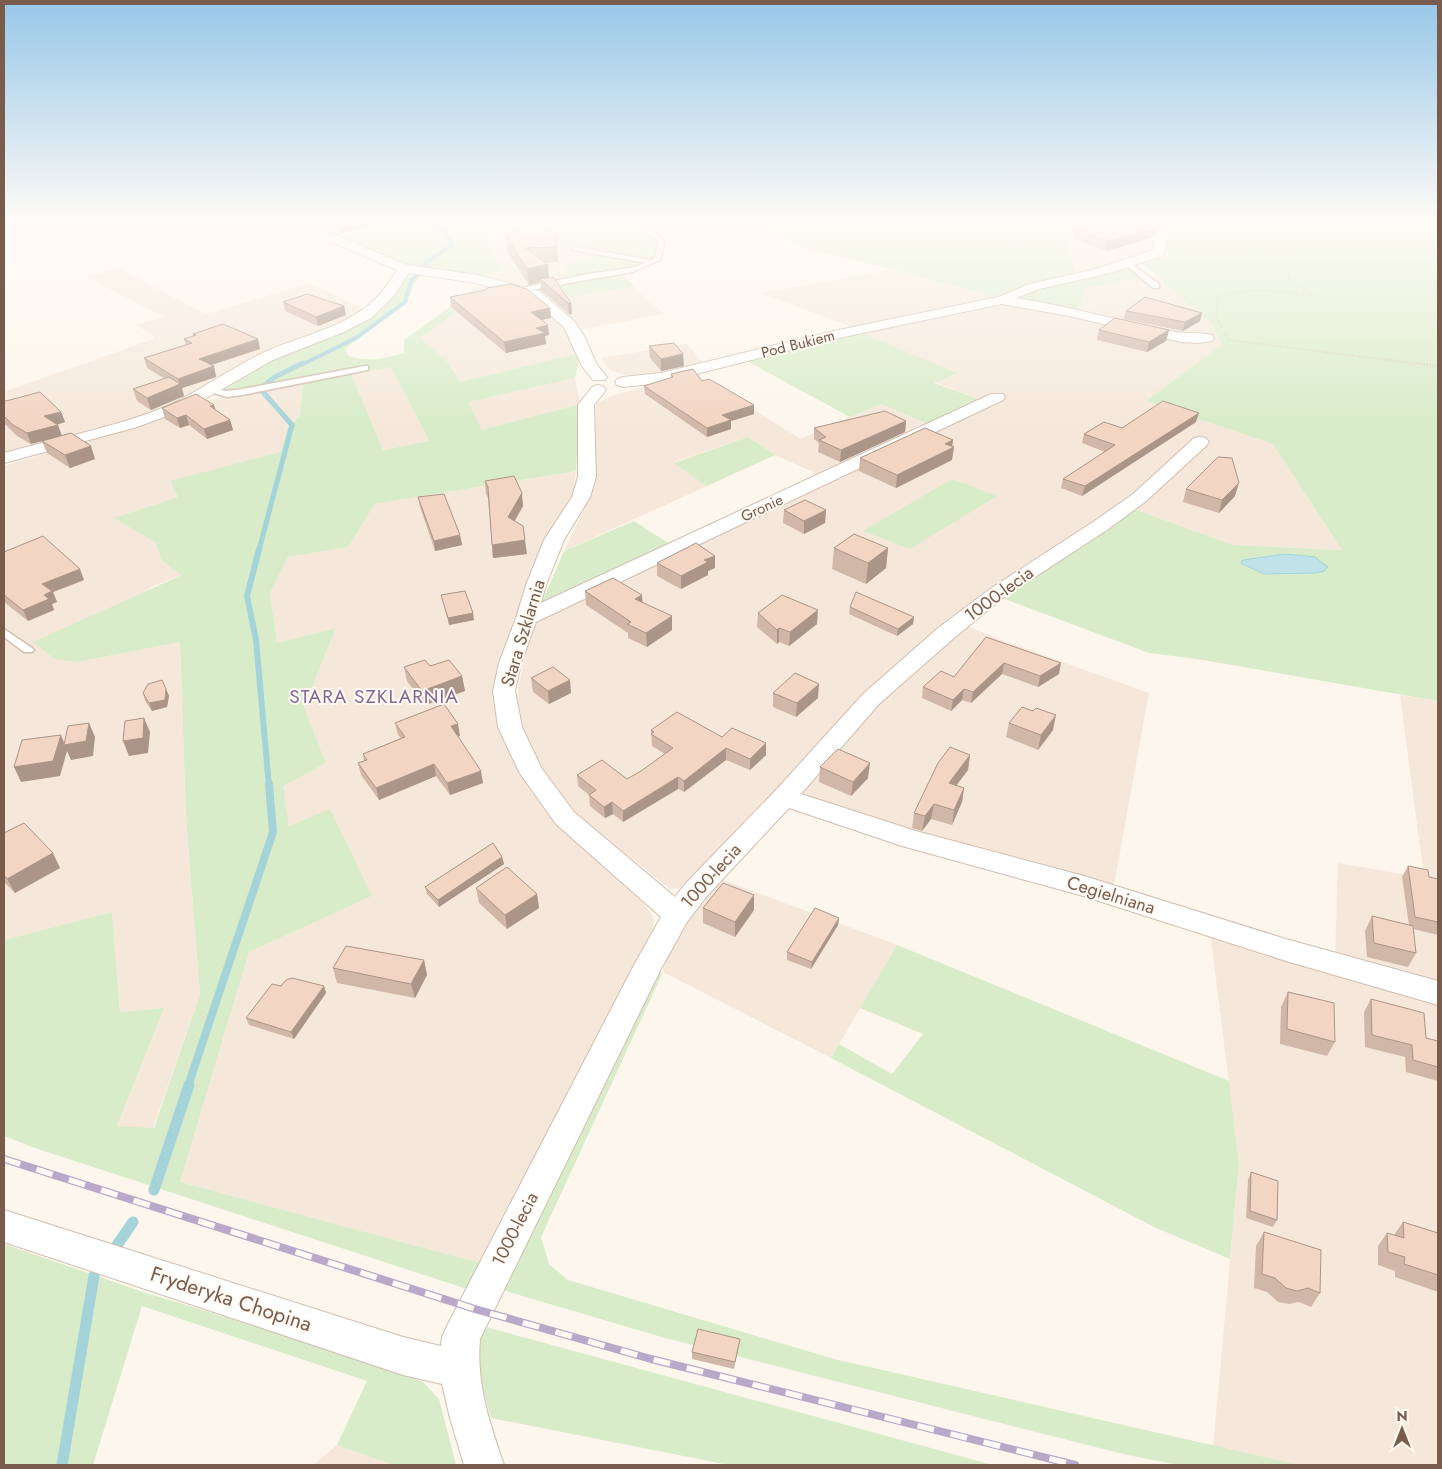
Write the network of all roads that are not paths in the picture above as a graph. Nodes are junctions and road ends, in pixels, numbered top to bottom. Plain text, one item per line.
1 (393, 288) edge
2 (512, 288) edge
3 (534, 288) edge
4 (1030, 288) edge
5 (522, 290) junction
6 (1002, 300) junction
7 (1207, 338) dead end
8 (365, 368) dead end
9 (598, 384) junction
10 (211, 391) junction
11 (997, 397) dead end
12 (1200, 442) dead end
13 (4, 458) edge
14 (527, 618) junction
15 (4, 632) edge
16 (28, 650) dead end
17 (784, 797) junction
18 (677, 915) junction
19 (1438, 993) edge
20 (4, 1226) edge
21 (459, 1369) junction
22 (484, 1465) edge

1 - 10 street
2 - 5 street
3 - 5 lane
4 - 6 street, Pod Bukiem
5 - 9 street
6 - 7 street, Pod Bukiem
6 - 9 street, Pod Bukiem
8 - 10 lane
9 - 14 street, Stara Szklarnia
10 - 13 street
11 - 14 street, Gronie
12 - 17 street, 1000-lecia
14 - 18 street, Stara Szklarnia
15 - 16 lane
17 - 18 street, 1000-lecia
17 - 19 street, Cegielniana
18 - 21 street, 1000-lecia
20 - 21 street, Fryderyka Chopina
21 - 22 street, 1000-lecia

